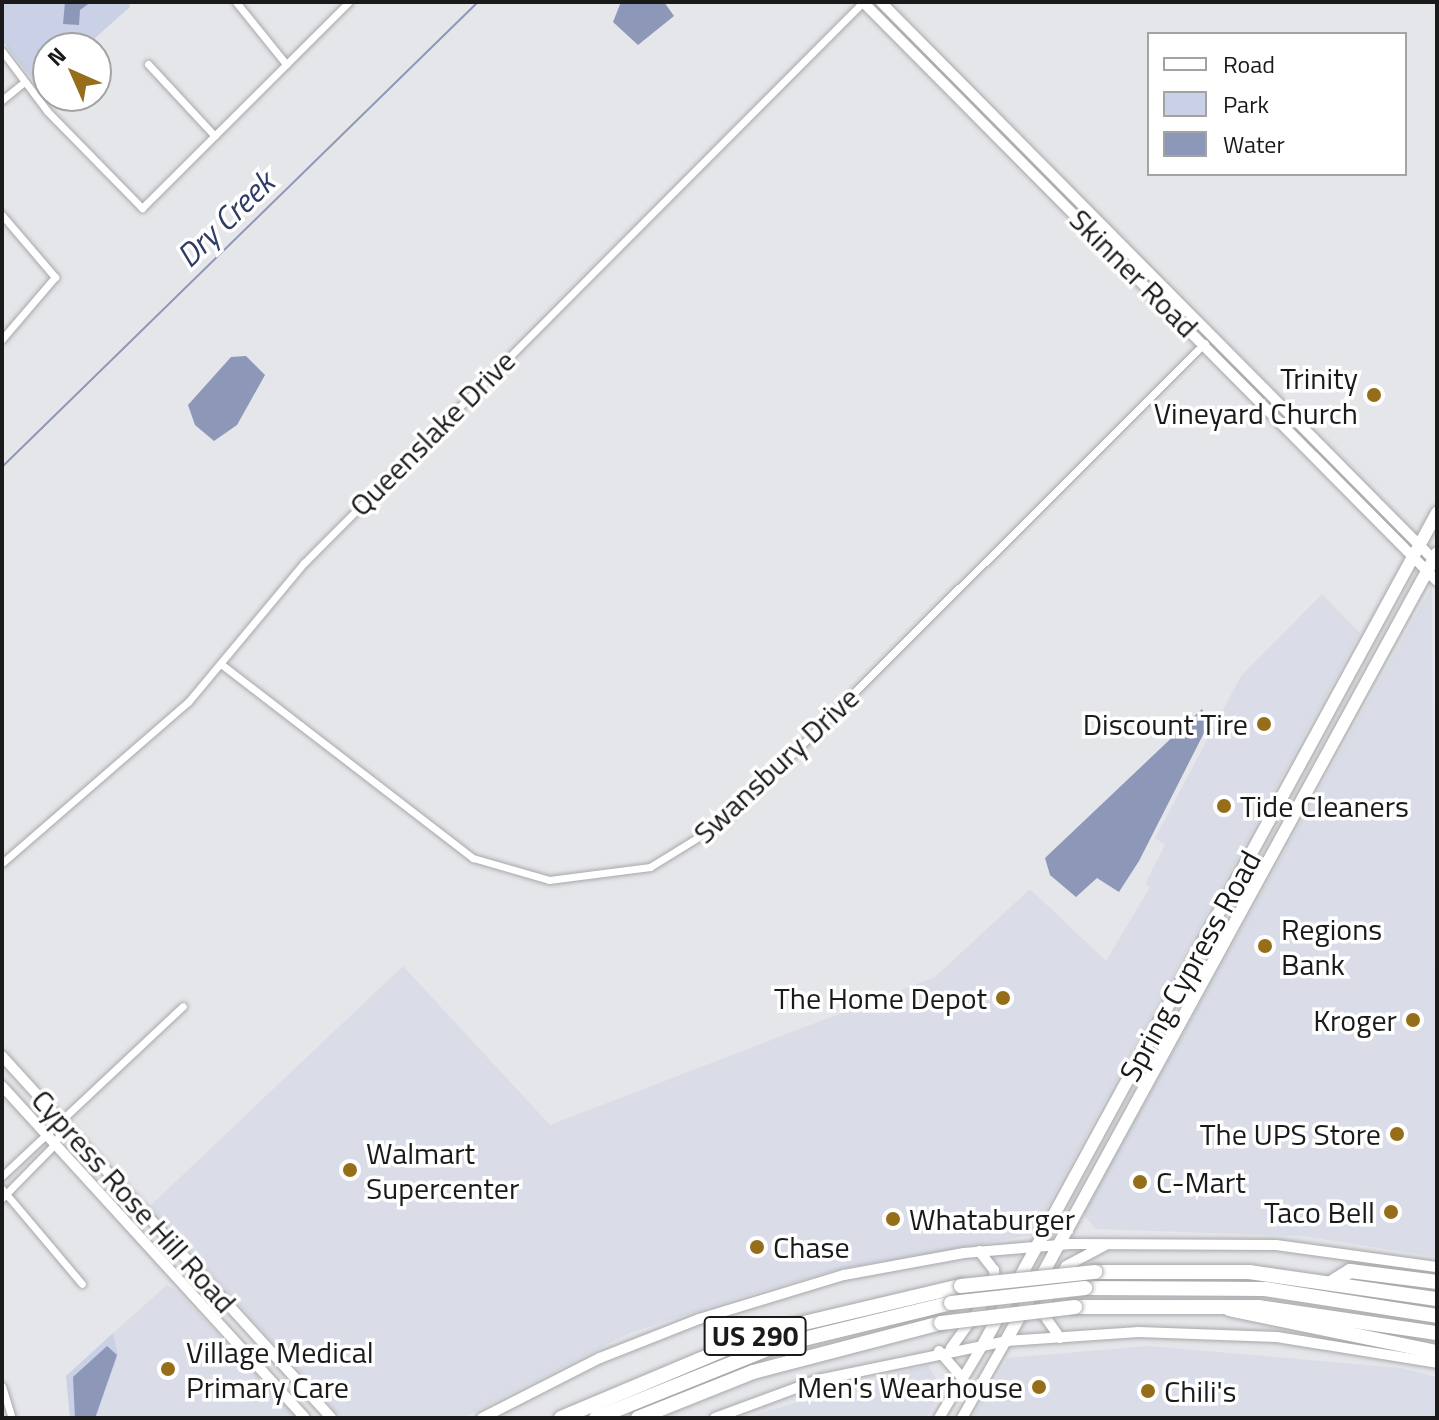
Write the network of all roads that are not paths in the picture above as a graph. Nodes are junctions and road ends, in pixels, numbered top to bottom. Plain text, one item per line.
1 (236, 2) edge
2 (349, 2) edge
3 (863, 2) edge
4 (881, 2) edge
5 (2, 51) edge
6 (148, 64) dead end
7 (286, 64) junction
8 (22, 84) junction
9 (2, 100) edge
10 (215, 136) junction
11 (2, 215) edge
12 (1105, 224) junction
13 (1095, 234) junction
14 (1215, 333) junction
15 (2, 339) edge
16 (1205, 343) junction
17 (1298, 420) junction
18 (1288, 429) junction
19 (1437, 513) edge
20 (1420, 544) junction
21 (1413, 557) junction
22 (1434, 562) edge
23 (1437, 581) edge
24 (221, 664) junction
25 (1319, 729) junction
26 (1334, 741) junction
27 (1247, 861) junction
28 (2, 863) edge
29 (1263, 869) junction
30 (183, 1006) dead end
31 (1154, 1031) junction
32 (1170, 1038) junction
33 (2, 1056) edge
34 (2, 1086) edge
35 (64, 1123) junction
36 (44, 1133) junction
37 (55, 1144) junction
38 (2, 1176) edge
39 (3, 1194) edge
40 (162, 1233) junction
41 (1056, 1245) junction
42 (1106, 1245) junction
43 (148, 1246) junction
44 (1036, 1247) junction
45 (979, 1251) junction
46 (1437, 1267) edge
47 (1334, 1281) junction
48 (1437, 1282) edge
49 (82, 1284) dead end
50 (1437, 1299) edge
51 (1221, 1305) junction
52 (1437, 1316) edge
53 (1437, 1333) edge
54 (1060, 1338) junction
55 (1006, 1341) junction
56 (984, 1343) junction
57 (944, 1350) junction
58 (1437, 1352) edge
59 (278, 1360) junction
60 (1437, 1363) edge
61 (264, 1373) junction
62 (963, 1379) junction
63 (2, 1386) edge
64 (12, 1418) edge
65 (305, 1418) edge
66 (331, 1418) edge
67 (482, 1418) edge
68 (561, 1418) edge
69 (596, 1418) edge
70 (638, 1418) edge
71 (715, 1418) edge
72 (939, 1418) edge
73 (962, 1418) edge

1 - 7 street
2 - 7 street
3 - 13 main road, Skinner Road
3 - 24 street, Queenslake Drive
4 - 12 main road, Skinner Road
5 - 8 street
6 - 10 street
7 - 10 street
8 - 9 street
8 - 10 street
11 - 15 street
12 - 13 main road
12 - 14 main road, Skinner Road
13 - 16 main road, Skinner Road
14 - 16 street, Swansbury Drive
14 - 17 main road, Skinner Road
16 - 18 main road, Skinner Road
16 - 24 street, Swansbury Drive
17 - 18 main road
17 - 20 main road, Skinner Road
18 - 21 main road, Skinner Road
19 - 20 main road, Spring Cypress Road
20 - 21 main road, Spring Cypress Road
20 - 22 main road, Skinner Road
21 - 22 main road, Skinner Road
21 - 25 main road, Spring Cypress Road
22 - 23 main road, Skinner Road
22 - 26 main road, Spring Cypress Road
24 - 28 street, Queenslake Drive
25 - 26 main road
25 - 27 main road, Spring Cypress Road
26 - 29 main road, Spring Cypress Road
27 - 29 main road
27 - 31 main road, Spring Cypress Road
29 - 32 main road, Spring Cypress Road
30 - 35 street
31 - 32 main road
31 - 44 main road, Spring Cypress Road
32 - 41 main road, Spring Cypress Road
33 - 35 main road, Cypress Rose Hill Road
34 - 36 main road, Cypress Rose Hill Road
35 - 36 street
35 - 37 street
35 - 40 main road, Cypress Rose Hill Road
36 - 37 main road, Cypress Rose Hill Road
36 - 38 street
37 - 39 street
37 - 43 main road, Cypress Rose Hill Road
39 - 49 street
40 - 43 main road
40 - 59 main road, Cypress Rose Hill Road
41 - 42 main road
41 - 44 main road
41 - 55 main road, Spring Cypress Road
42 - 46 main road
42 - 54 main road
43 - 61 main road, Cypress Rose Hill Road
44 - 45 main road
44 - 56 main road, Spring Cypress Road
45 - 57 main road
45 - 67 main road
47 - 48 highway
47 - 50 highway, US 290
47 - 68 highway, US 290, bridge
51 - 53 highway, US 290
51 - 58 highway
51 - 70 highway, US 290, bridge
52 - 69 highway, bridge
54 - 55 main road
54 - 60 main road
55 - 56 main road
55 - 73 main road, Spring Cypress Road
56 - 57 main road
56 - 62 main road, Spring Cypress Road
57 - 62 main road
57 - 71 main road
59 - 61 main road
59 - 66 main road, Cypress Rose Hill Road
61 - 65 main road, Cypress Rose Hill Road
62 - 72 main road, Spring Cypress Road
63 - 64 street

